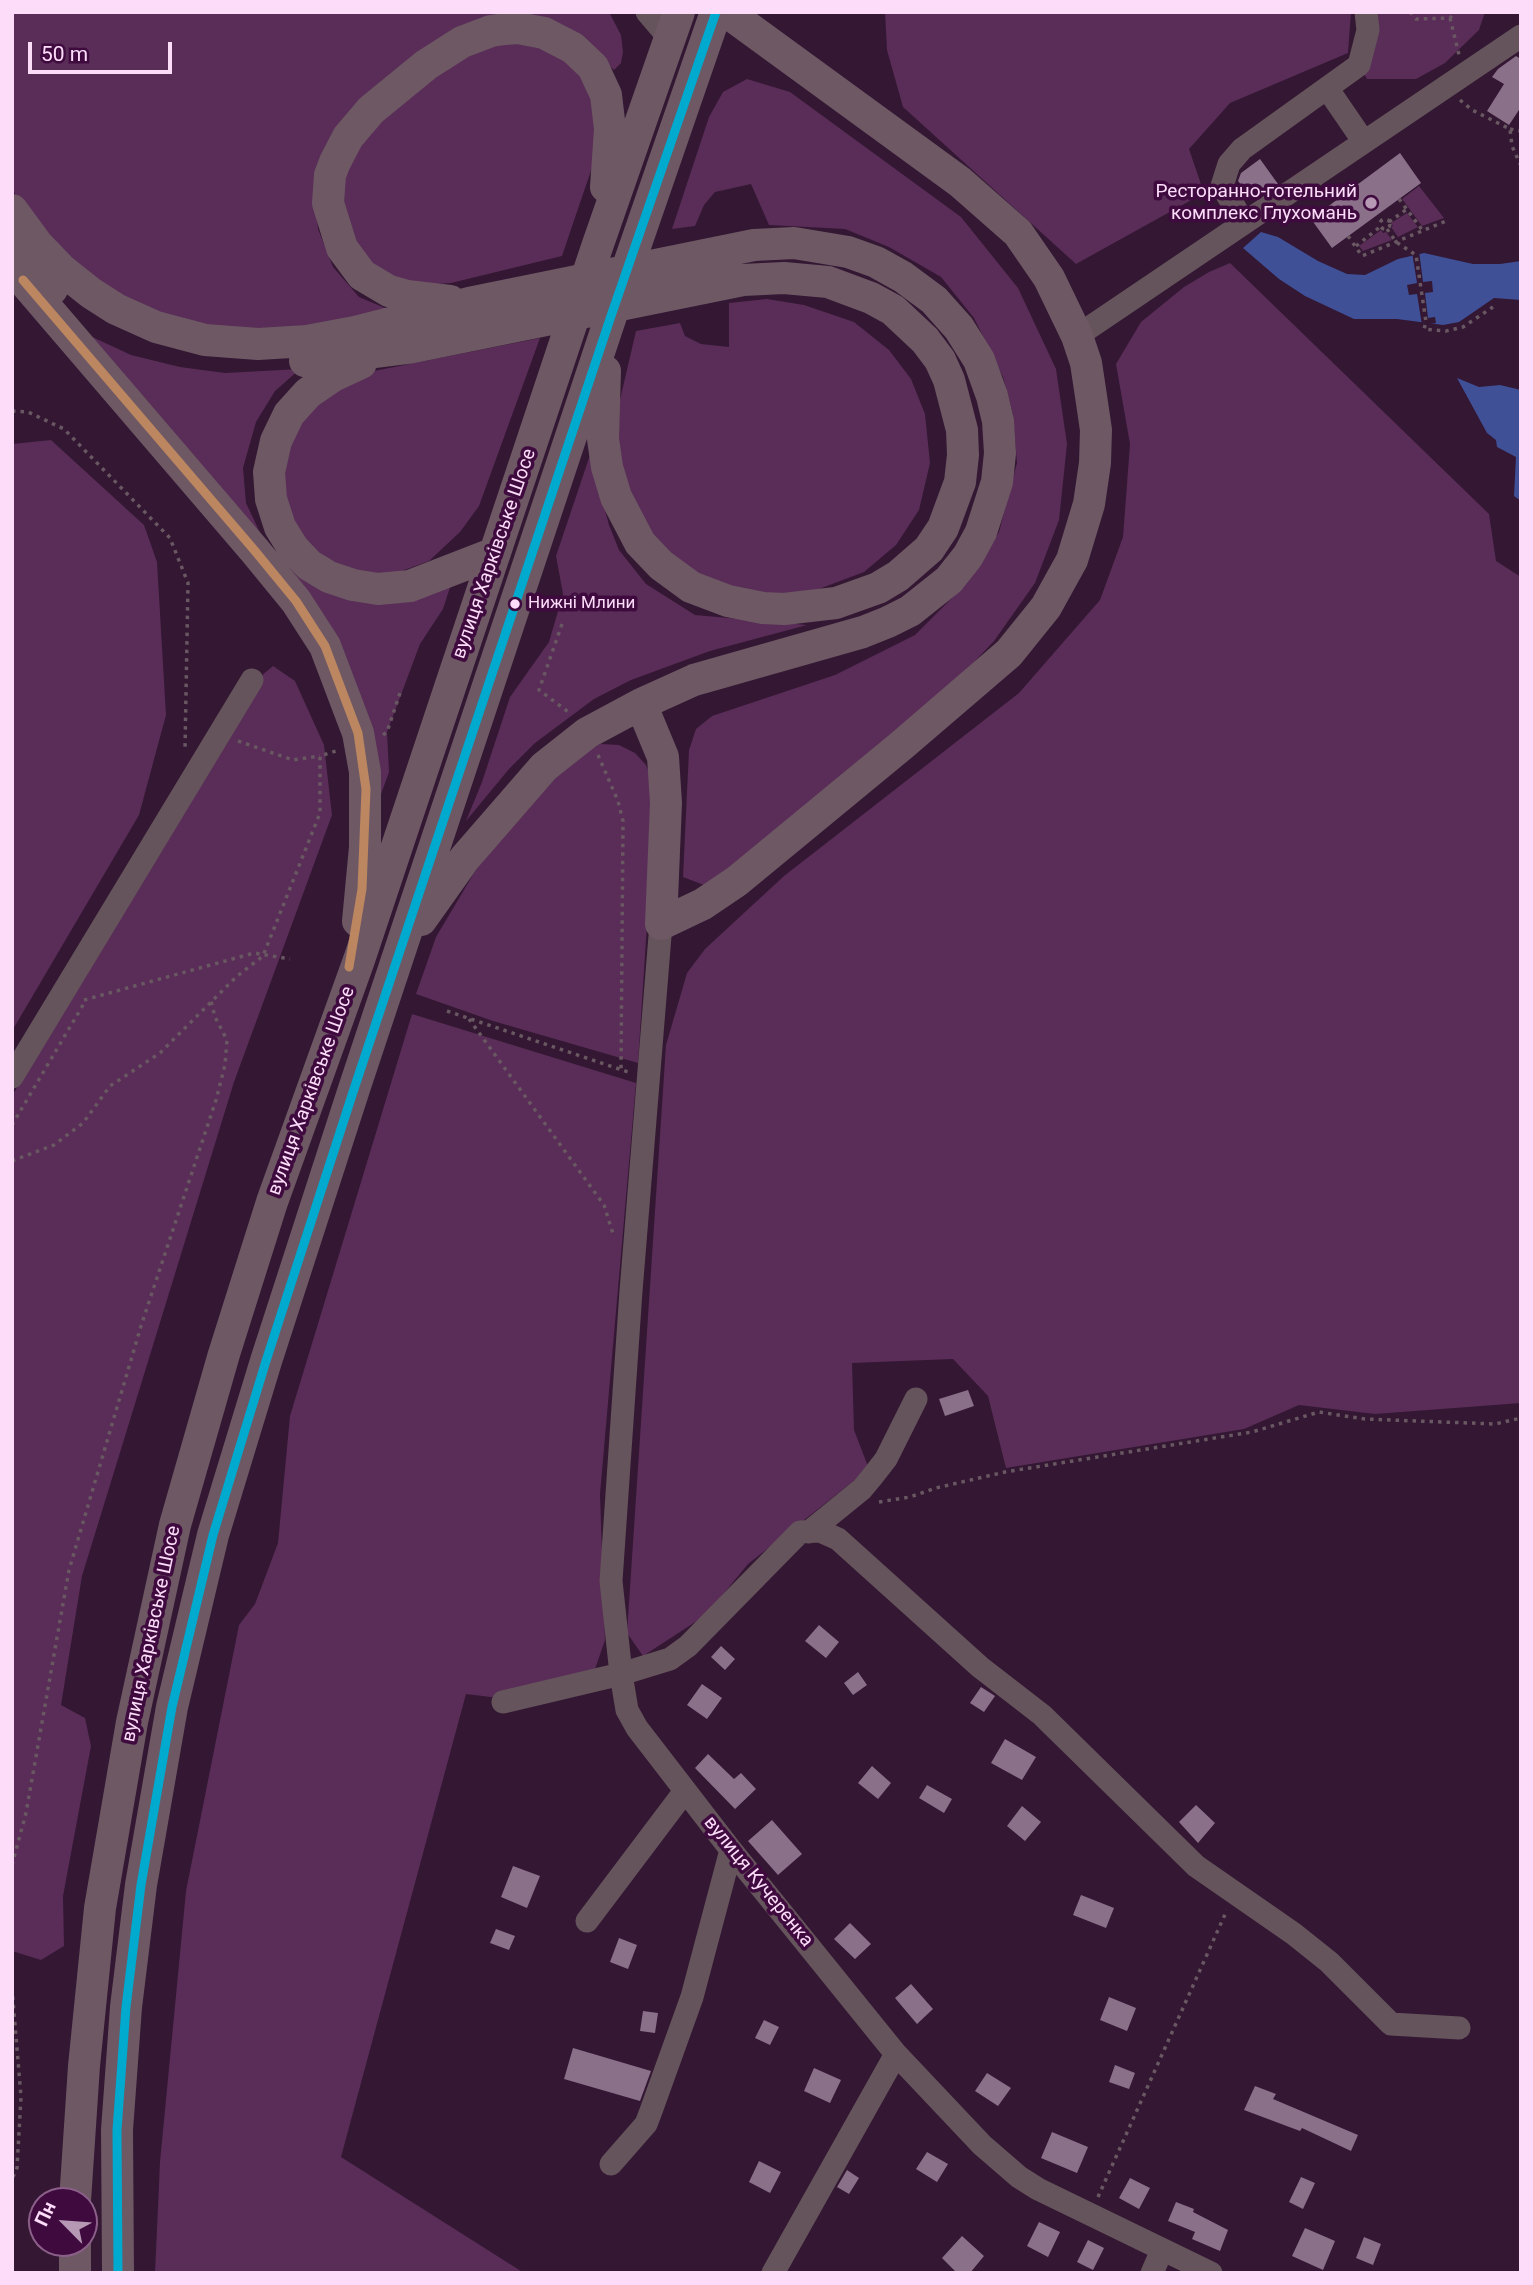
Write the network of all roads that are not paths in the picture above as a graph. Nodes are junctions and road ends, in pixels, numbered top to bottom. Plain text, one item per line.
1 (647, 12) edge
2 (716, 12) edge
3 (727, 12) edge
4 (1366, 12) edge
5 (675, 25) edge
6 (1521, 36) edge
7 (1327, 88) junction
8 (1364, 142) junction
9 (12, 210) edge
10 (1244, 223) junction
11 (597, 247) junction
12 (12, 251) edge
13 (12, 265) edge
14 (469, 303) junction
15 (611, 316) junction
16 (1077, 337) junction
17 (408, 348) junction
18 (495, 553) junction
19 (252, 680) dead end
20 (641, 704) junction
21 (661, 924) junction
22 (400, 950) junction
23 (12, 1077) edge
24 (316, 1077) junction
25 (916, 1399) dead end
26 (809, 1532) junction
27 (621, 1674) junction
28 (502, 1702) dead end
29 (685, 1791) junction
30 (731, 1850) junction
31 (587, 1921) dead end
32 (1459, 2028) dead end
33 (896, 2054) junction
34 (611, 2164) dead end
35 (76, 2187) edge
36 (1163, 2250) junction
37 (118, 2273) edge
38 (773, 2273) edge
39 (1152, 2273) edge
40 (1210, 2273) edge

1 - 5 street
2 - 15 highway, вулиця Харківське Шосе
3 - 16 highway
4 - 7 street
5 - 11 highway, вулиця Харківське Шосе
6 - 8 street
7 - 8 street
7 - 10 street
8 - 10 street
9 - 14 highway
10 - 16 street
11 - 14 highway
11 - 18 highway, вулиця Харківське Шосе
12 - 17 highway
13 - 24 highway
14 - 20 highway
15 - 17 highway
15 - 22 highway, вулиця Харківське Шосе
16 - 21 highway
17 - 18 highway
18 - 24 highway, вулиця Харківське Шосе
19 - 23 street
20 - 21 highway
20 - 22 highway
21 - 27 street, вулиця Кучеренка
22 - 37 highway, вулиця Харківське Шосе
24 - 35 highway, вулиця Харківське Шосе
25 - 26 street
26 - 27 street
26 - 32 street
27 - 28 street
27 - 29 street, вулиця Кучеренка
29 - 30 street, вулиця Кучеренка
29 - 31 street
30 - 33 street, вулиця Кучеренка
30 - 34 street
33 - 36 street, вулиця Кучеренка
33 - 38 street
36 - 39 street
36 - 40 street, вулиця Кучеренка

